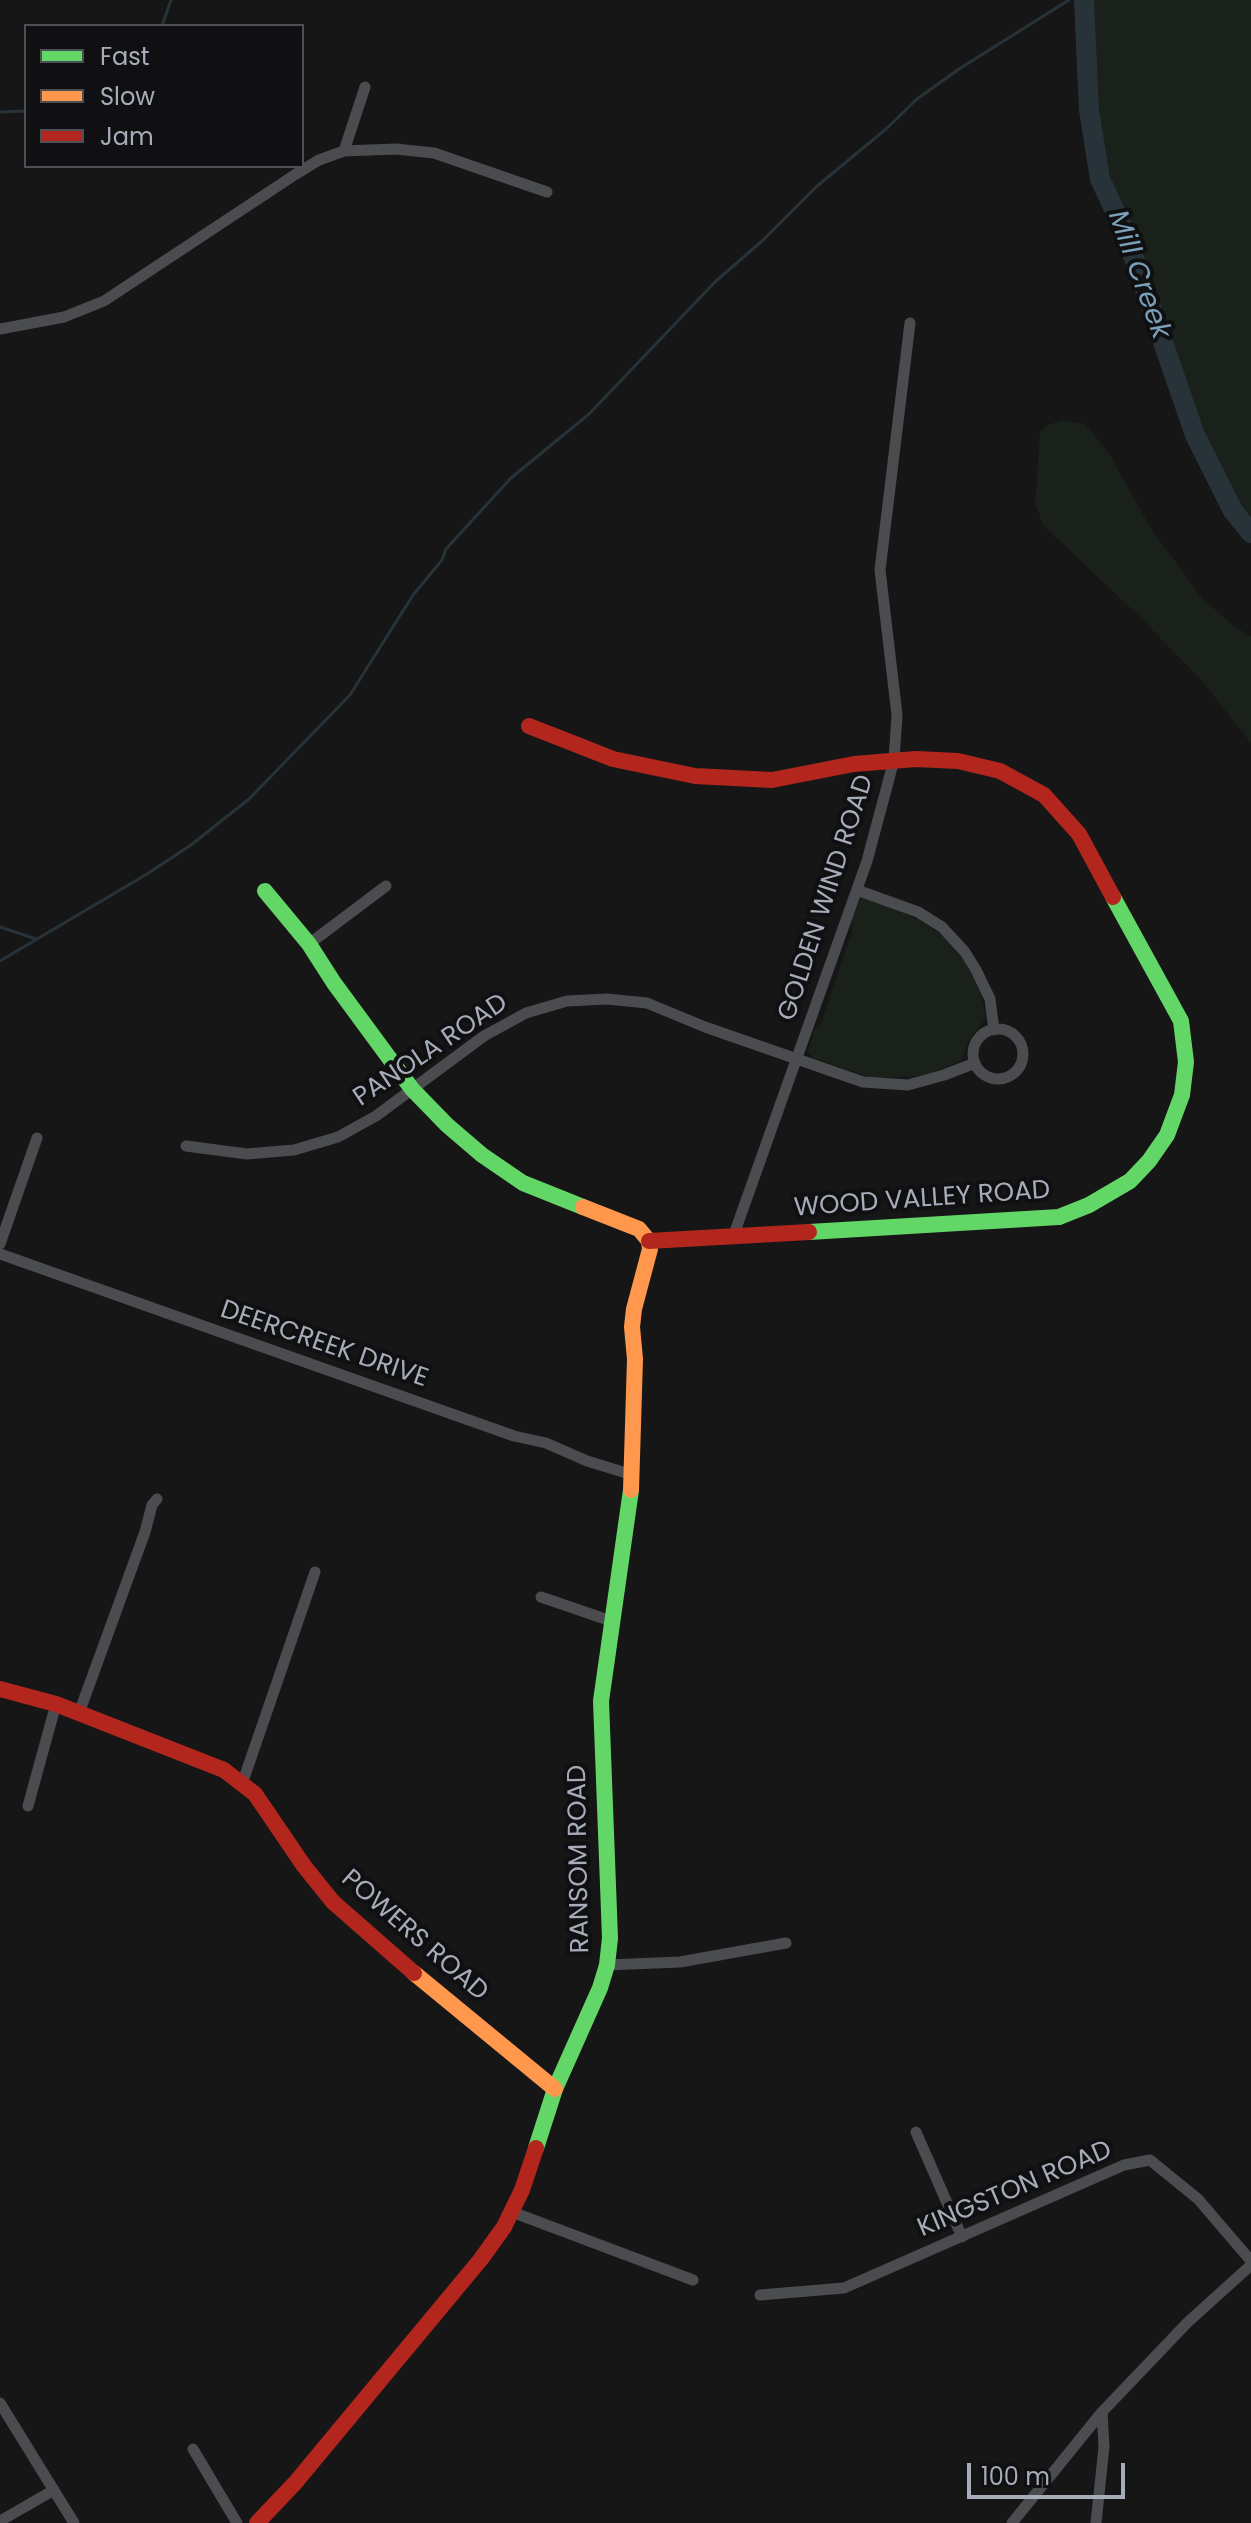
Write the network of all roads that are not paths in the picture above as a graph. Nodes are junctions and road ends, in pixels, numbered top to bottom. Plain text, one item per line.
1 (365, 87) dead end
2 (344, 151) junction
3 (547, 192) dead end
4 (910, 323) dead end
5 (0, 329) edge
6 (529, 726) dead end
7 (894, 760) junction
8 (386, 886) dead end
9 (857, 890) junction
10 (265, 891) dead end
11 (309, 944) junction
12 (994, 1030) junction
13 (797, 1060) junction
14 (975, 1063) junction
15 (412, 1089) junction
16 (37, 1138) dead end
17 (186, 1146) dead end
18 (733, 1237) junction
19 (647, 1238) junction
20 (0, 1244) edge
21 (0, 1254) edge
22 (633, 1475) junction
23 (157, 1499) dead end
24 (315, 1572) dead end
25 (541, 1597) dead end
26 (611, 1621) junction
27 (0, 1689) edge
28 (56, 1704) junction
29 (79, 1713) junction
30 (242, 1784) junction
31 (28, 1806) dead end
32 (786, 1943) dead end
33 (607, 1965) junction
34 (555, 2089) junction
35 (916, 2132) dead end
36 (512, 2212) junction
37 (962, 2237) junction
38 (1251, 2263) edge
39 (693, 2280) dead end
40 (760, 2295) dead end
41 (0, 2403) edge
42 (1102, 2412) junction
43 (193, 2449) dead end
44 (54, 2490) junction
45 (0, 2521) edge
46 (74, 2523) edge
47 (237, 2523) edge
48 (257, 2523) edge
49 (1012, 2523) edge
50 (1096, 2523) edge

1 - 2 street
2 - 3 street
2 - 5 street
4 - 7 street, GOLDEN WIND ROAD
6 - 7 street
7 - 9 street, GOLDEN WIND ROAD
7 - 18 street, WOOD VALLEY ROAD
8 - 11 street
9 - 12 street
9 - 13 street, GOLDEN WIND ROAD
10 - 11 street
11 - 15 street
12 - 14 street
12 - 14 street
13 - 14 street, PANOLA ROAD
13 - 15 street, PANOLA ROAD
13 - 18 street, GOLDEN WIND ROAD
15 - 17 street, PANOLA ROAD
15 - 19 street
16 - 20 street
18 - 19 street, WOOD VALLEY ROAD
19 - 22 street, RANSOM ROAD
21 - 22 street, DEERCREEK DRIVE
22 - 26 street, RANSOM ROAD
23 - 29 street
24 - 30 street
25 - 26 street
26 - 33 street, RANSOM ROAD
27 - 28 street, POWERS ROAD
28 - 29 street, POWERS ROAD
28 - 31 street
29 - 30 street, POWERS ROAD
30 - 34 street, POWERS ROAD
32 - 33 street
33 - 34 street, RANSOM ROAD
34 - 36 street, RANSOM ROAD
35 - 37 street
36 - 39 street
36 - 48 street, RANSOM ROAD
37 - 38 street, KINGSTON ROAD
37 - 40 street, KINGSTON ROAD
38 - 42 street
41 - 44 street
42 - 49 street
42 - 50 street
43 - 47 street
44 - 45 street
44 - 46 street

